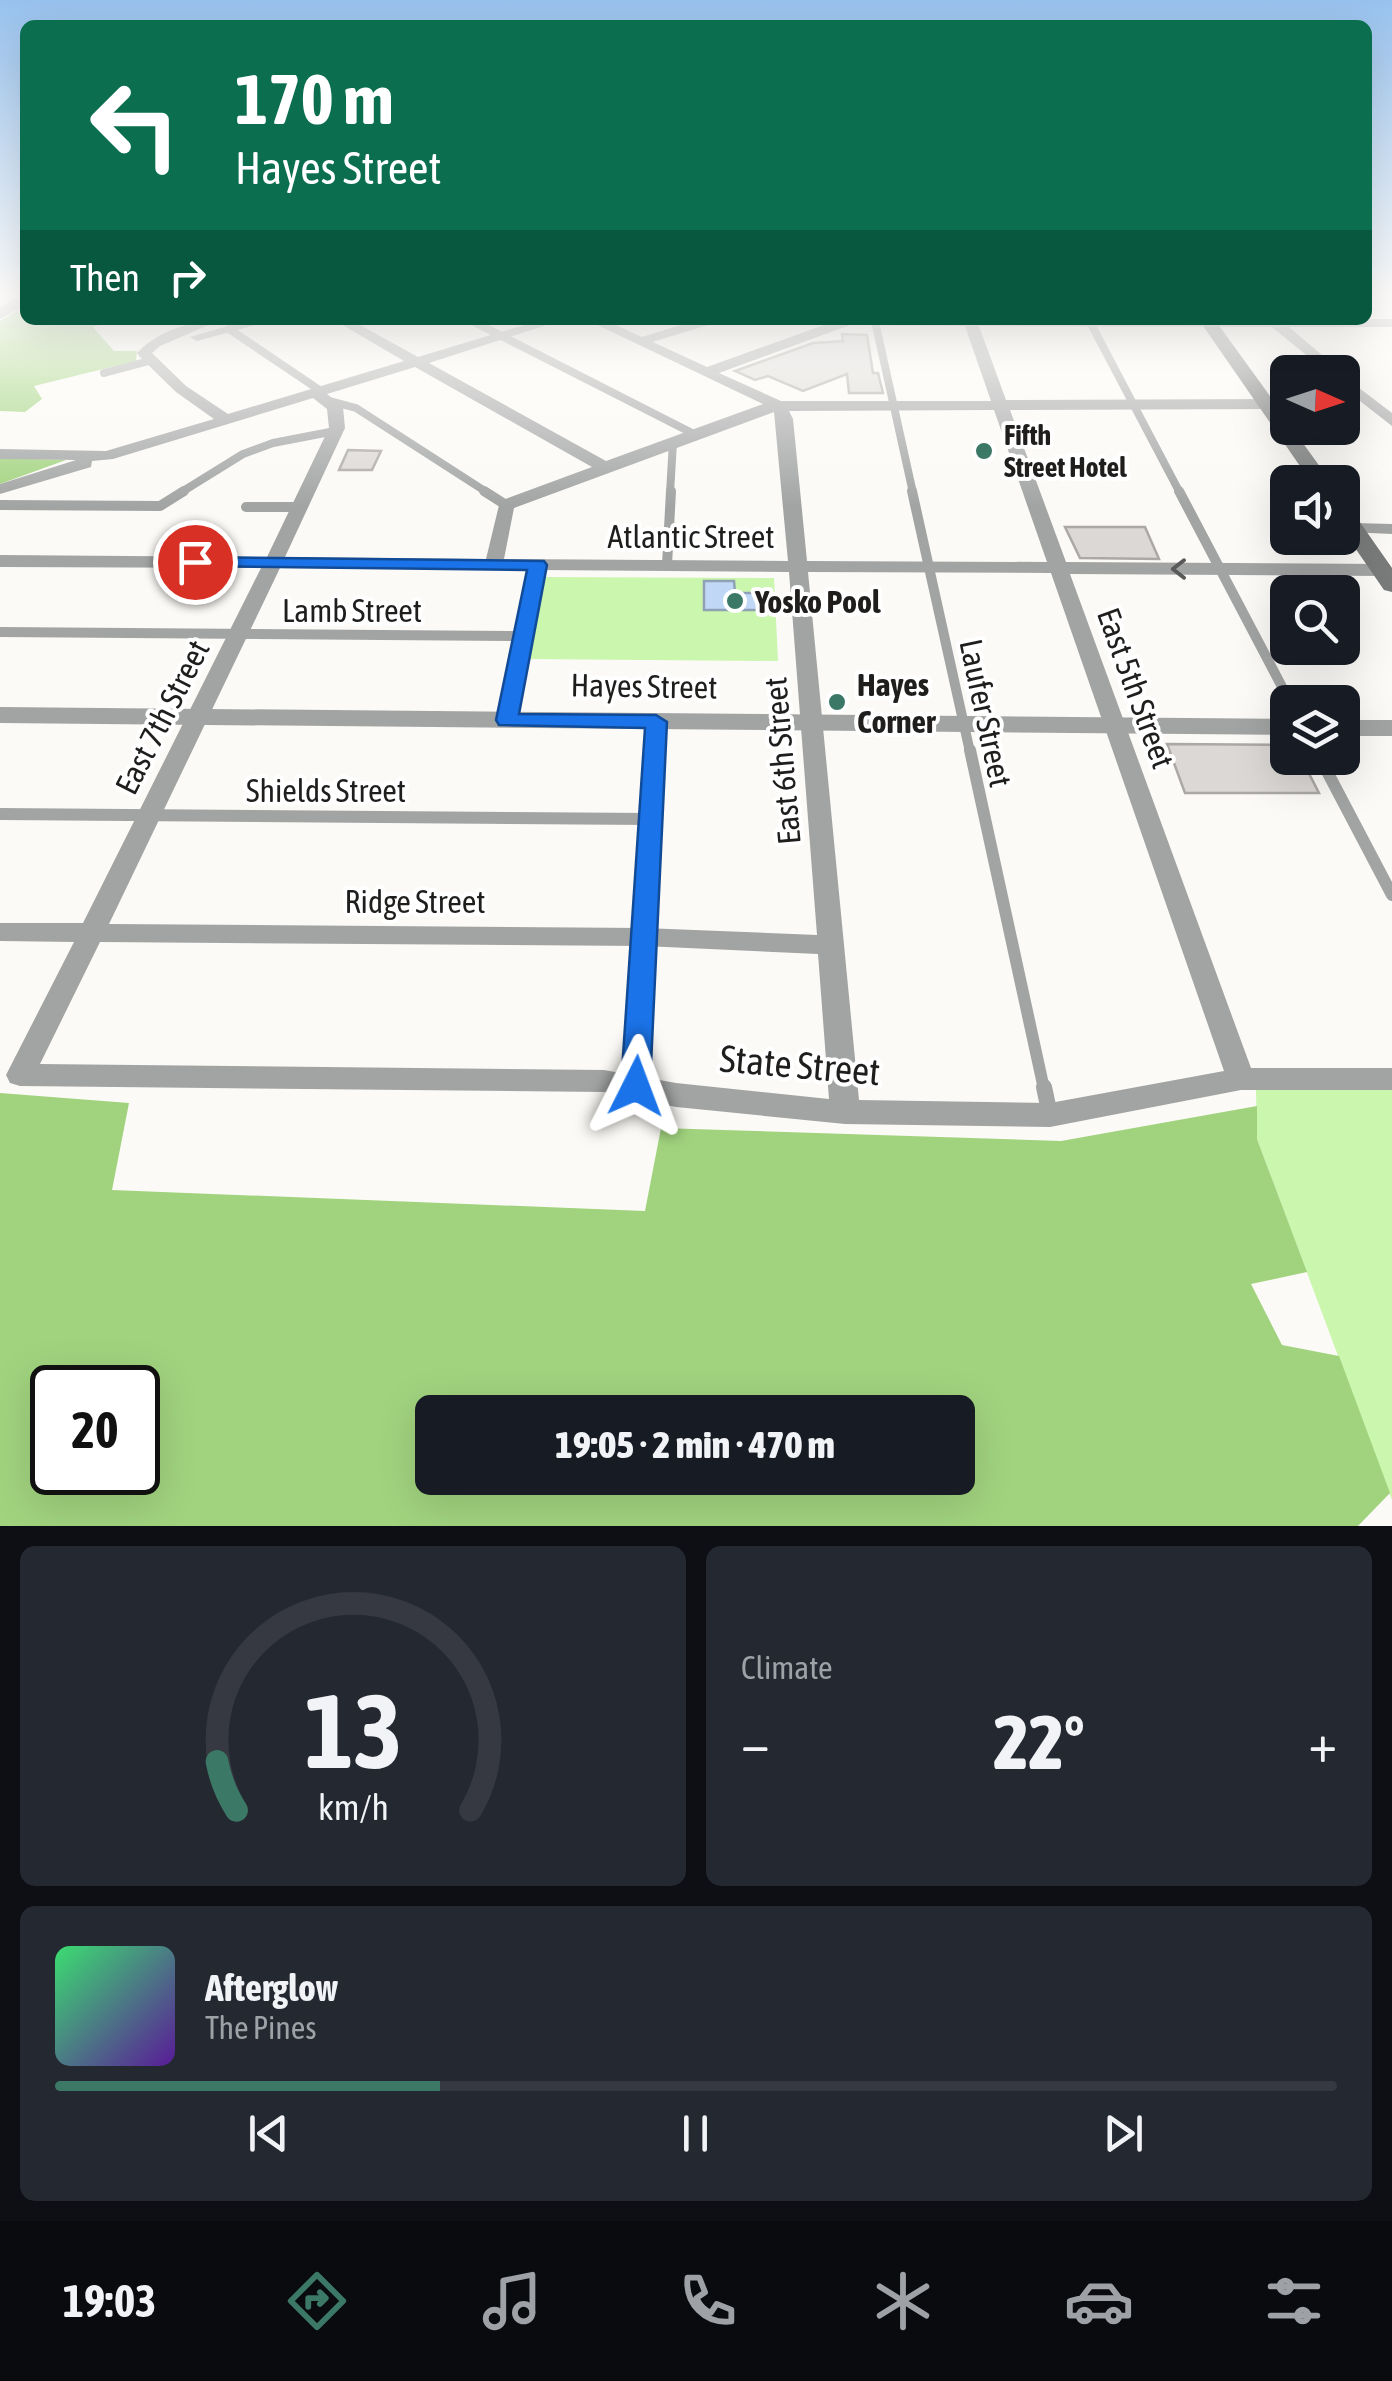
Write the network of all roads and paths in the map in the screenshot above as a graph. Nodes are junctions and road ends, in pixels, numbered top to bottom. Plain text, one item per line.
1 (127, 364) edge
2 (156, 364) edge
3 (278, 364) edge
4 (411, 364) edge
5 (422, 364) edge
6 (557, 364) edge
7 (689, 364) edge
8 (727, 364) edge
9 (884, 364) edge
10 (986, 364) edge
11 (1113, 364) edge
12 (1238, 364) edge
13 (706, 372) junction
14 (104, 374) dead end
15 (1360, 394) edge
16 (321, 395) junction
17 (1134, 404) junction
18 (1266, 404) junction
19 (1270, 404) edge
20 (1360, 405) edge
21 (1374, 405) junction
22 (779, 406) junction
23 (892, 406) junction
24 (1000, 406) junction
25 (1392, 406) edge
26 (226, 420) junction
27 (1392, 421) edge
28 (335, 431) junction
29 (694, 434) junction
30 (673, 442) junction
31 (0, 454) edge
32 (108, 456) junction
33 (1309, 465) edge
34 (604, 467) junction
35 (0, 489) edge
36 (506, 505) junction
37 (0, 506) edge
38 (246, 507) dead end
39 (298, 507) junction
40 (1360, 523) edge
41 (1392, 528) edge
42 (1360, 538) edge
43 (0, 561) edge
44 (273, 563) junction
45 (494, 564) junction
46 (538, 565) junction
47 (667, 566) junction
48 (799, 566) junction
49 (928, 567) junction
50 (1058, 568) junction
51 (1219, 569) junction
52 (1387, 577) edge
53 (0, 632) edge
54 (240, 634) junction
55 (524, 636) junction
56 (1281, 685) edge
57 (0, 716) edge
58 (200, 717) junction
59 (507, 720) junction
60 (656, 722) junction
61 (812, 723) junction
62 (962, 724) junction
63 (1114, 726) junction
64 (1270, 727) edge
65 (1360, 728) edge
66 (1392, 728) edge
67 (1329, 775) edge
68 (0, 814) edge
69 (149, 816) junction
70 (650, 820) junction
71 (1392, 895) edge
72 (0, 932) edge
73 (91, 933) junction
74 (644, 937) junction
75 (830, 945) junction
76 (20, 1075) joint
77 (1240, 1078) junction
78 (1392, 1079) edge
79 (636, 1086) junction
80 (845, 1112) junction
81 (1050, 1115) junction

1 - 14 lane
2 - 26 street
3 - 16 lane
4 - 16 street
5 - 34 street
6 - 29 lane
7 - 13 street
8 - 13 street
9 - 23 lane, Laufer Street
10 - 24 street, East 5th Street
11 - 17 lane
12 - 18 main road
13 - 22 street
15 - 21 street
16 - 26 street
16 - 28 street
16 - 36 lane
17 - 18 street
17 - 24 street
17 - 51 lane
18 - 19 street
18 - 33 main road
20 - 21 street
21 - 25 street
21 - 27 street
22 - 23 street
22 - 29 street
22 - 48 street, East 6th Street
23 - 24 street
23 - 49 lane, Laufer Street
24 - 50 street, East 5th Street
26 - 32 street
28 - 37 lane
28 - 39 street, East 7th Street
29 - 30 street
30 - 34 street
30 - 47 lane
31 - 32 street
32 - 35 street
34 - 36 street
36 - 45 street
38 - 39 lane
39 - 44 street, East 7th Street
40 - 41 street
42 - 52 main road
43 - 44 street, Atlantic Street
44 - 45 street, Atlantic Street
44 - 54 street, East 7th Street
45 - 46 street, Atlantic Street
46 - 47 street, Atlantic Street
46 - 55 lane
47 - 48 street, Atlantic Street
48 - 49 street, Atlantic Street
48 - 61 street, East 6th Street
49 - 50 street, Atlantic Street
49 - 62 lane, Laufer Street
51 -> 50 street, Atlantic Street
50 - 63 street, East 5th Street
51 - 52 street, Atlantic Street
51 - 56 lane
53 - 54 lane, Lamb Street
54 - 55 lane, Lamb Street
54 - 58 street, East 7th Street
55 - 59 lane
57 - 58 street, Hayes Street
58 - 59 street, Hayes Street
58 - 69 street, East 7th Street
59 - 60 street, Hayes Street
60 - 61 street, Hayes Street
60 - 70 lane
61 - 62 street, Hayes Street
61 - 75 street, East 6th Street
62 - 63 street, Hayes Street
62 - 81 lane, Laufer Street
63 - 64 street, Hayes Street
63 - 77 street, East 5th Street
65 - 66 street
67 - 71 lane
68 - 69 lane, Shields Street
69 - 70 lane, Shields Street
69 - 73 street, East 7th Street
70 - 74 lane
72 - 73 street, Ridge Street
73 - 74 street, Ridge Street
73 - 76 street, East 7th Street
74 - 75 street, Ridge Street
74 - 79 lane
75 - 80 street, East 6th Street
76 - 79 street, State Street
77 - 78 street, State Street
77 - 81 street, State Street
79 - 80 street, State Street
80 - 81 street, State Street

